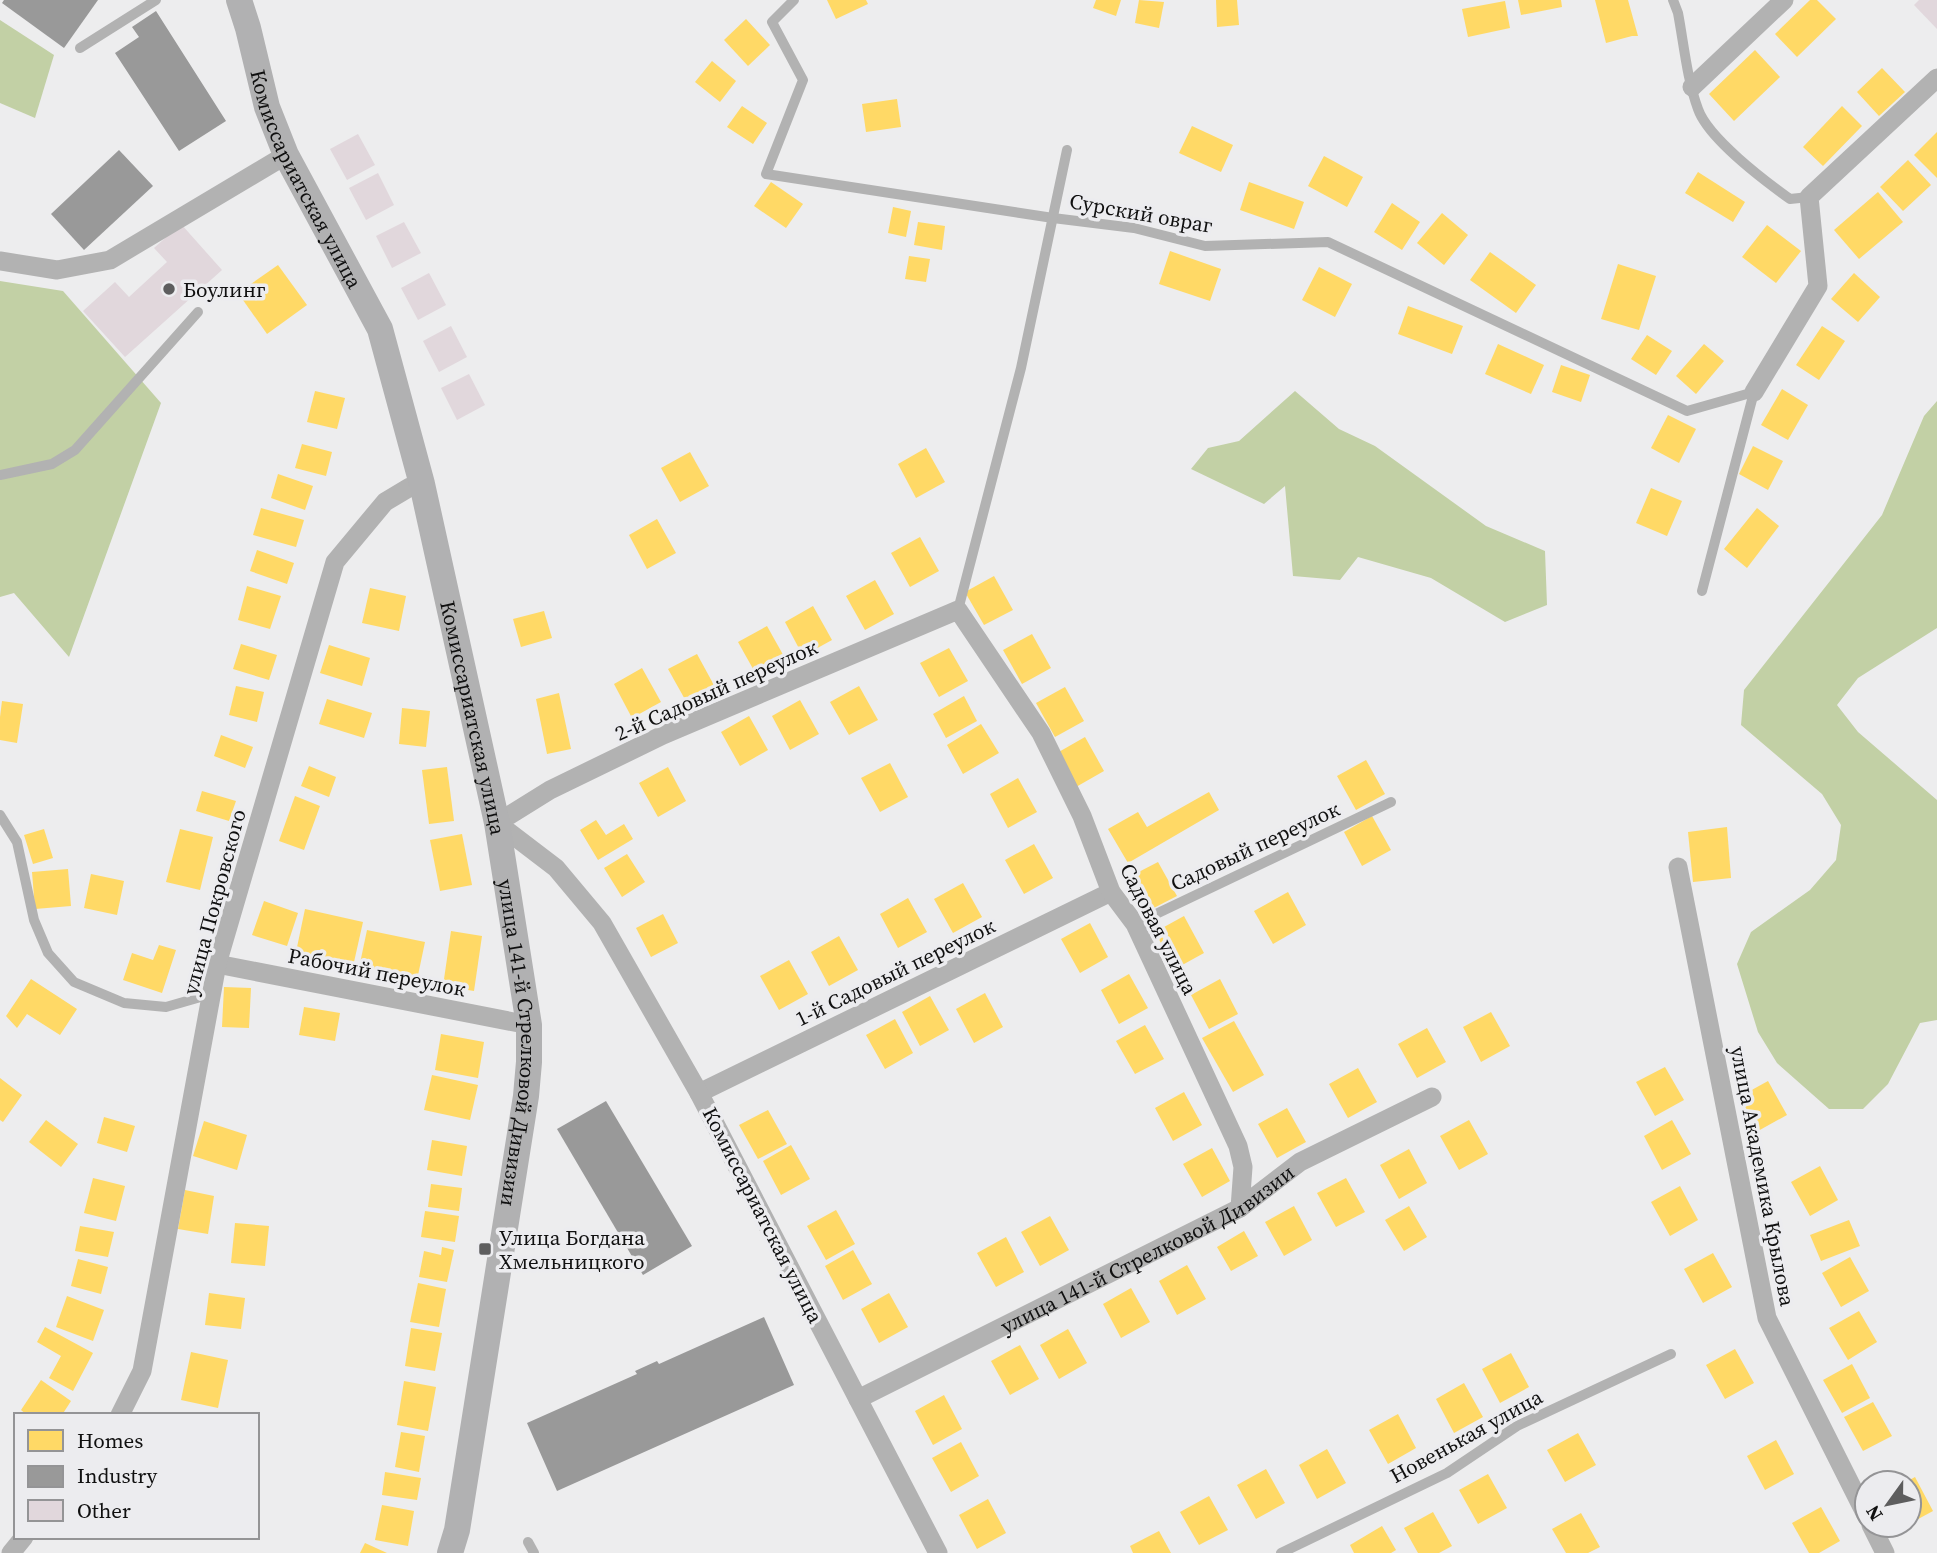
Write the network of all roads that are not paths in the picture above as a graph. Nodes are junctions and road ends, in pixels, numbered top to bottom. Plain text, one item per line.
1 (156, 0) edge
2 (239, 0) edge
3 (255, 0) edge
4 (794, 0) edge
5 (1673, 0) edge
6 (1784, 0) edge
7 (248, 28) junction
8 (80, 48) dead end
9 (1937, 78) edge
10 (1692, 86) junction
11 (1067, 150) dead end
12 (286, 155) junction
13 (1809, 197) junction
14 (1053, 218) junction
15 (0, 261) edge
16 (198, 312) dead end
17 (1754, 393) junction
18 (0, 475) edge
19 (422, 484) junction
20 (1702, 591) dead end
21 (958, 610) junction
22 (1391, 802) dead end
23 (0, 815) edge
24 (497, 822) junction
25 (1678, 867) dead end
26 (1111, 892) junction
27 (1135, 924) junction
28 (216, 964) junction
29 (211, 993) junction
30 (529, 1025) junction
31 (699, 1093) junction
32 (1432, 1097) dead end
33 (1240, 1208) junction
34 (1671, 1354) dead end
35 (858, 1399) junction
36 (121, 1413) edge
37 (1853, 1489) edge
38 (22, 1539) edge
39 (528, 1542) dead end
40 (11, 1553) edge
41 (450, 1553) edge
42 (534, 1553) edge
43 (938, 1553) edge
44 (1281, 1553) edge

1 - 8 lane
2 - 7 main road, Комиссариатская улица
3 - 7 main road
4 - 14 lane, Сурский овраг
5 - 10 lane
6 - 10 street
7 - 12 main road, Комиссариатская улица
9 - 13 street
10 - 13 lane
11 - 14 lane
12 - 15 street
12 - 19 main road, Комиссариатская улица
13 - 17 street
14 - 17 lane, Сурский овраг
14 - 21 lane
16 - 18 lane
17 - 20 lane
19 - 24 main road, Комиссариатская улица
19 - 28 street, улица Покровского
21 - 24 street, 2-й Садовый переулок
21 - 26 street, Садовая улица
22 - 27 lane, Садовый переулок
23 - 29 lane
24 - 30 main road, улица 141-й Стрелковой Дивизии
24 - 31 street, Комиссариатская улица
25 - 37 street, улица Академика Крылова
26 - 27 street, Садовая улица
26 - 31 street, 1-й Садовый переулок
27 - 33 street, Садовая улица
28 - 29 street, улица Покровского
28 - 30 street, Рабочий переулок
29 - 36 street, улица Покровского
30 - 41 main road, улица 141-й Стрелковой Дивизии
31 - 35 street, Комиссариатская улица
32 - 33 street, улица 141-й Стрелковой Дивизии
33 - 35 street, улица 141-й Стрелковой Дивизии
34 - 44 lane, Новенькая улица
35 - 43 street, Комиссариатская улица
38 - 40 street
39 - 42 lane

